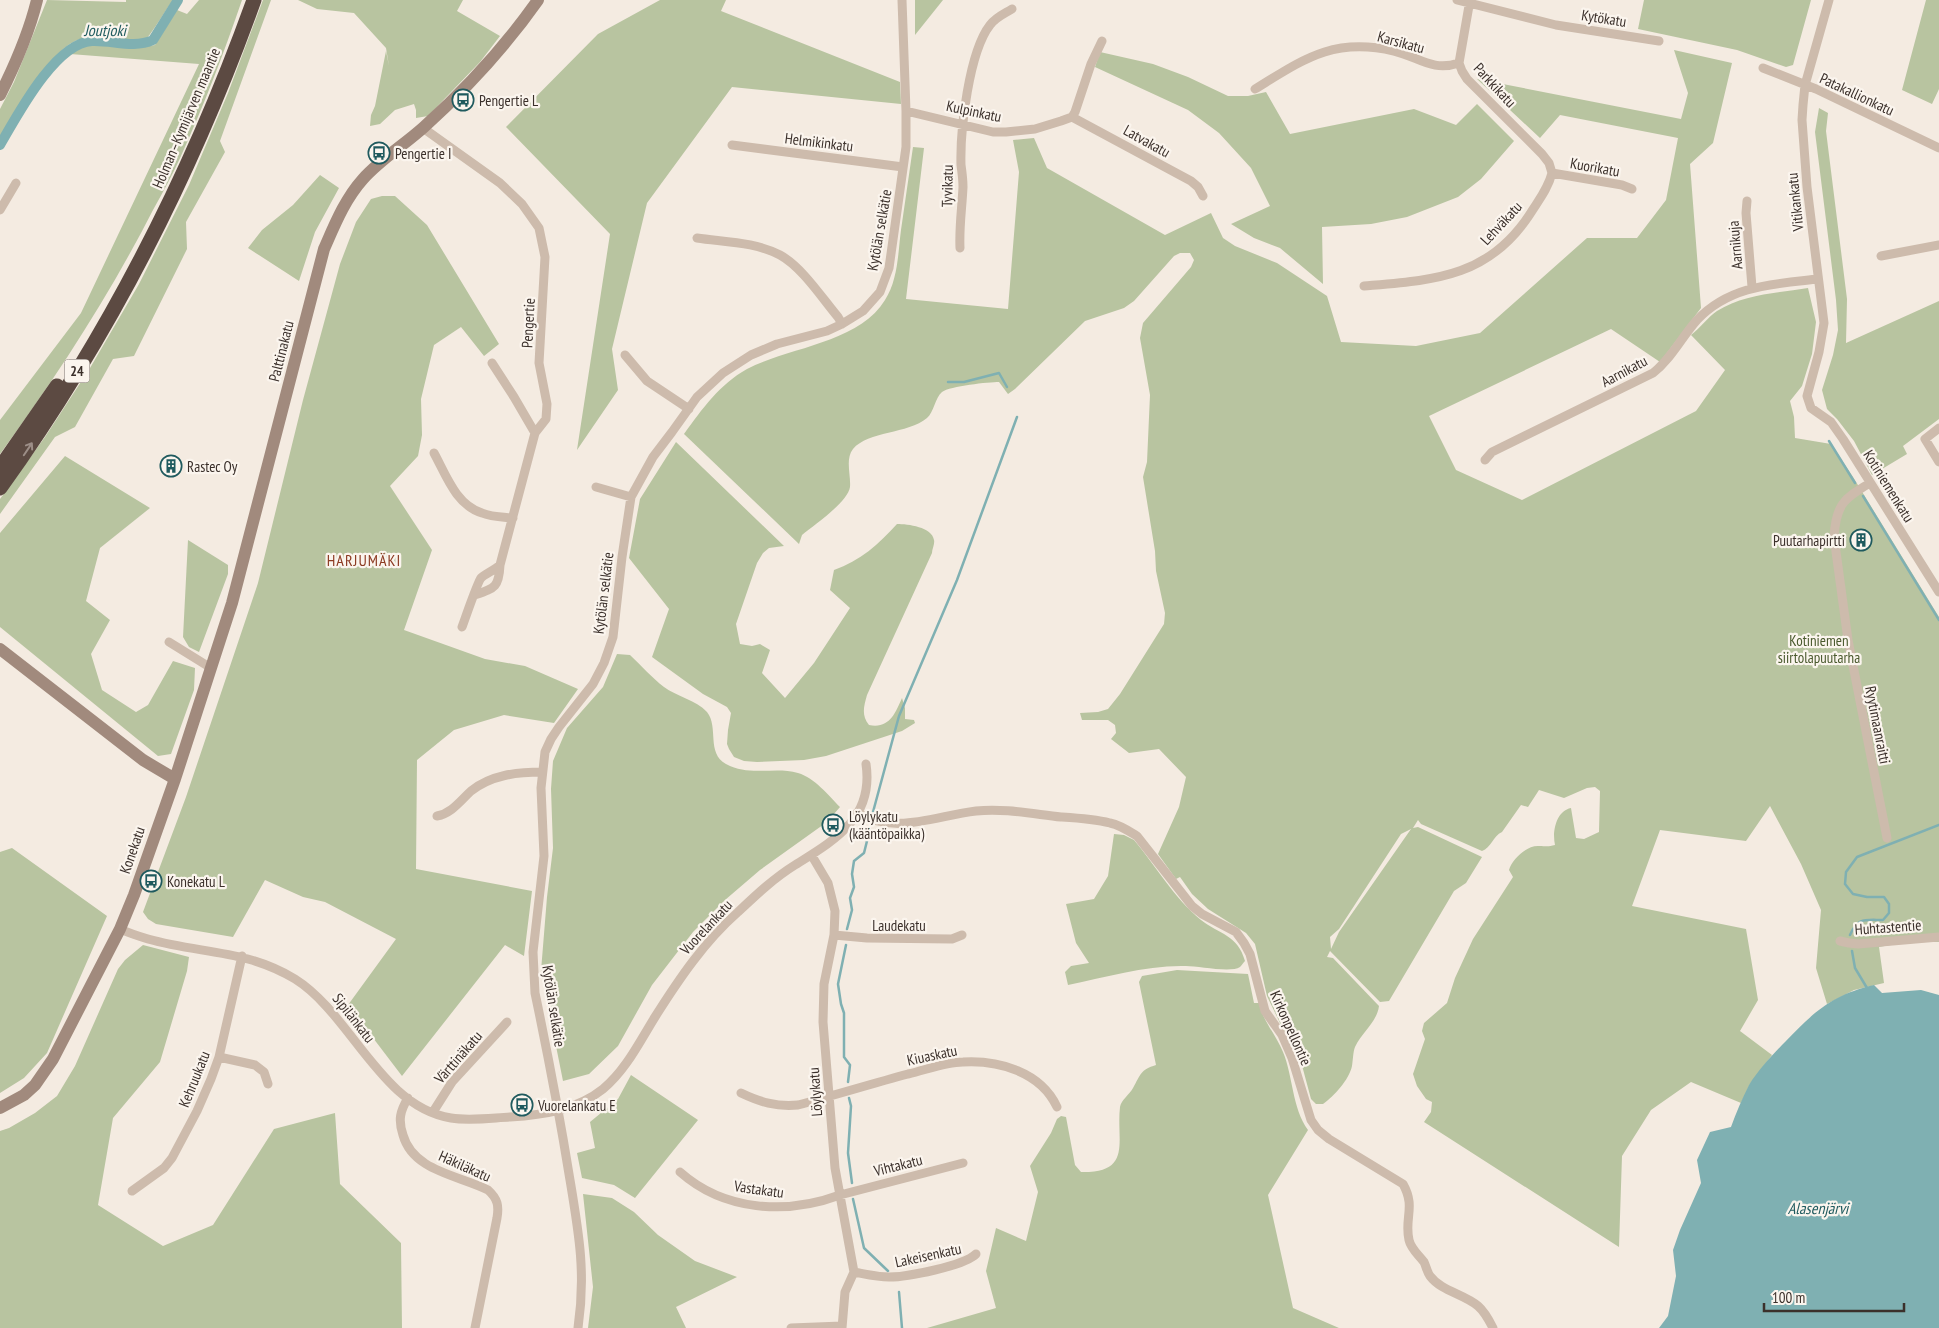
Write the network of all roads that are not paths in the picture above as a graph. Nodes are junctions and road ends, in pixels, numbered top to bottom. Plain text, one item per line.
1 (37, 0) edge
2 (254, 0) edge
3 (538, 0) edge
4 (902, 0) edge
5 (1457, 0) edge
6 (1829, 0) edge
7 (1470, 2) edge
8 (1012, 9) dead end
9 (1102, 41) dead end
10 (1659, 41) dead end
11 (1460, 63) junction
12 (1763, 68) dead end
13 (1805, 85) junction
14 (1255, 88) dead end
15 (0, 95) edge
16 (906, 111) junction
17 (1072, 117) junction
18 (962, 125) junction
19 (423, 128) junction
20 (732, 145) dead end
21 (1939, 148) edge
22 (904, 167) junction
23 (1552, 173) junction
24 (16, 183) dead end
25 (1632, 189) dead end
26 (1203, 196) dead end
27 (1747, 201) dead end
28 (0, 210) edge
29 (697, 238) dead end
30 (1939, 245) edge
31 (146, 248) junction
32 (960, 248) dead end
33 (1881, 256) dead end
34 (1818, 279) junction
35 (1364, 286) dead end
36 (1752, 287) junction
37 (842, 324) junction
38 (625, 355) dead end
39 (492, 363) dead end
40 (1808, 402) joint
41 (689, 409) junction
42 (1939, 428) edge
43 (535, 433) junction
44 (434, 453) dead end
45 (1485, 460) dead end
46 (1939, 462) edge
47 (0, 468) edge
48 (1870, 483) junction
49 (596, 487) dead end
50 (0, 488) edge
51 (632, 497) junction
52 (513, 518) junction
53 (500, 565) junction
54 (1939, 592) edge
55 (475, 595) junction
56 (462, 627) dead end
57 (169, 642) dead end
58 (0, 649) edge
59 (211, 668) junction
60 (866, 764) dead end
61 (542, 772) junction
62 (175, 779) junction
63 (857, 813) junction
64 (437, 816) dead end
65 (1887, 838) dead end
66 (812, 856) junction
67 (120, 929) junction
68 (962, 935) dead end
69 (834, 936) junction
70 (1939, 937) edge
71 (1840, 940) dead end
72 (242, 956) junction
73 (507, 1022) dead end
74 (219, 1057) junction
75 (268, 1084) dead end
76 (741, 1093) dead end
77 (828, 1096) junction
78 (408, 1098) junction
79 (1057, 1107) dead end
80 (0, 1108) edge
81 (558, 1111) junction
82 (433, 1112) junction
83 (963, 1163) dead end
84 (680, 1172) dead end
85 (132, 1192) dead end
86 (840, 1194) junction
87 (976, 1254) dead end
88 (854, 1272) junction
89 (842, 1327) edge
90 (475, 1328) edge
91 (578, 1328) edge
92 (791, 1328) edge
93 (1493, 1328) edge

1 - 15 street
2 - 31 highway, Holman–Kymijärven maantie / 24
3 - 19 street, Palttinakatu
4 - 16 street, Kytölän selkätie
5 - 7 street, Kytökatu
6 - 13 street, Vitikankatu
7 - 10 street, Kytökatu
7 - 11 street, Parkkikatu
8 - 18 street, Tyvikatu
9 - 17 street
11 - 14 street, Karsikatu
11 - 23 street, Parkkikatu
12 - 13 street, Patakallionkatu
13 - 21 street, Patakallionkatu
13 - 34 street, Vitikankatu
16 - 18 street, Kulpinkatu
16 - 22 street, Kytölän selkätie
17 - 18 street, Kulpinkatu
17 - 26 street, Latvakatu
18 - 32 street, Tyvikatu
19 - 43 street, Pengertie
19 - 59 street, Palttinakatu
20 - 22 street, Helmikinkatu
22 - 37 street, Kytölän selkätie
23 - 25 street, Kuorikatu
23 - 35 street, Lehväkatu
24 - 28 street
27 - 36 street, Aarnikuja
29 - 37 street
30 - 33 street
31 - 47 highway, Holman–Kymijärven maantie / 24
50 -> 31 highway, Holman–Kymijärven maantie / 24
34 - 36 street, Aarnikatu
34 - 40 street, Vitikankatu
36 - 45 street, Aarnikatu
37 - 41 street, Kytölän selkätie
38 - 41 street
39 - 43 street
40 - 48 street, Kotiniemenkatu
41 - 51 street, Kytölän selkätie
42 - 46 street
43 - 52 street, Pengertie
44 - 52 street
48 - 54 street, Kotiniemenkatu
48 - 65 street, Ryytimaanraitti
49 - 51 street
51 - 61 street, Kytölän selkätie
52 - 53 street, Pengertie
53 - 55 street
53 - 55 street, Pengertie
55 - 56 street
57 - 59 street
58 - 62 street
59 - 62 street, Palttinakatu
60 - 63 street, Vuorelankatu
61 - 64 street
61 - 81 street, Kytölän selkätie
62 - 67 street, Konekatu
63 - 66 street, Vuorelankatu
63 - 93 street, Kirkonpellontie
66 - 69 street, Löylykatu
66 - 81 street, Vuorelankatu
67 - 72 street, Sipilänkatu
67 - 80 street, Konekatu
68 - 69 street, Laudekatu
69 - 77 street, Löylykatu
70 - 71 street, Huhtastentie
72 - 74 street, Kehruukatu
72 - 78 street, Sipilänkatu
73 - 82 street, Värttinäkatu
74 - 75 street
74 - 85 street, Kehruukatu
76 - 77 street, Kiuaskatu
77 - 79 street, Kiuaskatu
77 - 86 street, Löylykatu
78 - 82 street, Sipilänkatu
78 - 90 street, Häkiläkatu
81 - 82 street, Sipilänkatu
81 - 91 street, Kytölän selkätie
83 - 86 street, Vihtakatu
84 - 86 street, Vastakatu
86 - 88 street, Löylykatu
87 - 88 street, Lakeisenkatu
88 - 89 street
89 - 92 street

